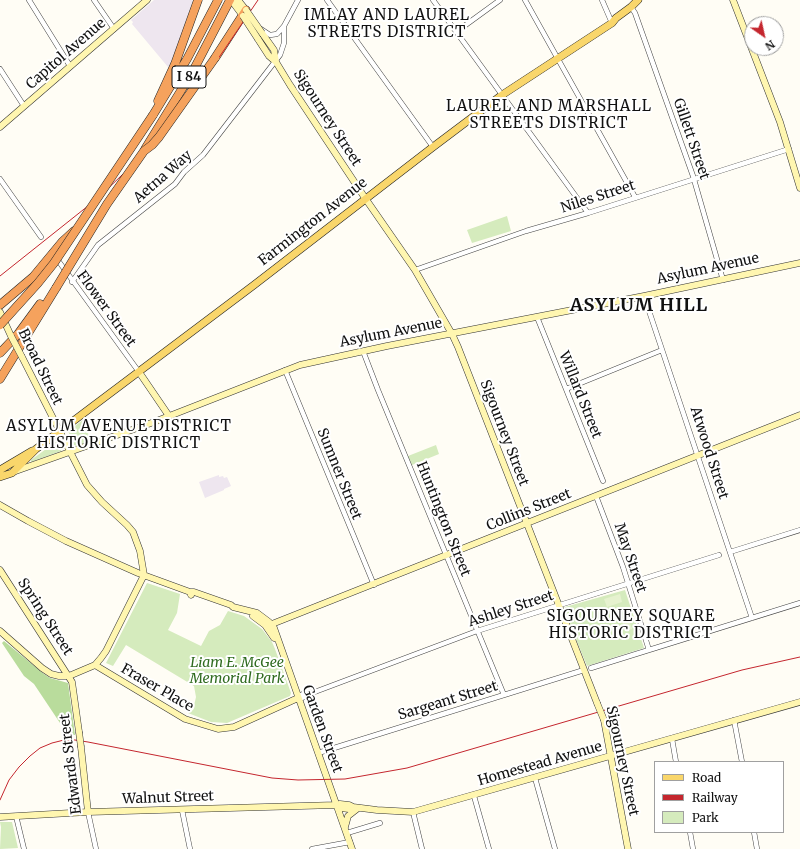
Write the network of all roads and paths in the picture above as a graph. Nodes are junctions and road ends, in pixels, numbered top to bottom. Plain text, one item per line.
1 (29, 0) edge
2 (94, 0) edge
3 (147, 0) edge
4 (198, 0) edge
5 (218, 0) edge
6 (231, 0) edge
7 (238, 0) edge
8 (298, 0) edge
9 (326, 0) edge
10 (433, 0) edge
11 (500, 0) edge
12 (525, 0) edge
13 (602, 0) edge
14 (638, 0) edge
15 (733, 0) edge
16 (631, 7) junction
17 (245, 13) junction
18 (612, 23) junction
19 (284, 26) junction
20 (114, 29) junction
21 (261, 31) junction
22 (456, 32) junction
23 (558, 60) junction
24 (276, 62) junction
25 (70, 66) junction
26 (0, 69) edge
27 (502, 95) junction
28 (24, 106) junction
29 (154, 115) junction
30 (0, 126) edge
31 (433, 147) junction
32 (789, 149) junction
33 (144, 151) junction
34 (0, 179) edge
35 (694, 179) junction
36 (800, 188) edge
37 (635, 197) junction
38 (365, 198) junction
39 (588, 213) junction
40 (76, 229) junction
41 (41, 237) dead end
42 (57, 260) dead end
43 (800, 263) edge
44 (416, 270) junction
45 (723, 280) junction
46 (72, 282) junction
47 (56, 288) junction
48 (644, 296) junction
49 (0, 305) edge
50 (0, 313) edge
51 (537, 317) junction
52 (0, 325) edge
53 (452, 334) junction
54 (662, 350) junction
55 (363, 351) junction
56 (0, 353) edge
57 (285, 370) junction
58 (139, 372) junction
59 (0, 379) edge
60 (566, 389) junction
61 (800, 415) edge
62 (169, 416) junction
63 (60, 432) junction
64 (36, 449) junction
65 (70, 453) junction
66 (698, 456) junction
67 (0, 470) edge
68 (12, 473) junction
69 (0, 477) edge
70 (603, 481) dead end
71 (596, 496) junction
72 (0, 505) edge
73 (0, 510) edge
74 (8, 511) junction
75 (527, 524) junction
76 (800, 530) edge
77 (730, 552) junction
78 (719, 555) dead end
79 (446, 556) junction
80 (0, 570) edge
81 (144, 575) junction
82 (628, 584) junction
83 (374, 585) junction
84 (800, 603) edge
85 (559, 605) junction
86 (752, 618) junction
87 (269, 626) junction
88 (0, 631) edge
89 (477, 631) junction
90 (649, 650) junction
91 (95, 665) junction
92 (591, 668) dead end
93 (584, 670) junction
94 (69, 676) junction
95 (504, 695) junction
96 (298, 698) junction
97 (800, 702) edge
98 (734, 720) junction
99 (672, 739) junction
100 (318, 753) junction
101 (611, 756) junction
102 (676, 761) edge
103 (742, 761) edge
104 (535, 778) junction
105 (474, 796) junction
106 (336, 805) junction
107 (361, 808) junction
108 (182, 810) junction
109 (88, 812) junction
110 (412, 812) junction
111 (16, 816) junction
112 (0, 817) edge
113 (380, 823) dead end
114 (346, 831) junction
115 (690, 833) edge
116 (754, 833) edge
117 (350, 842) junction
118 (24, 849) edge
119 (96, 849) edge
120 (190, 849) edge
121 (312, 849) edge
122 (352, 849) edge
123 (422, 849) edge
124 (489, 849) edge
125 (555, 849) edge
126 (628, 849) edge
127 (693, 849) edge
128 (757, 849) edge

1 - 25 street
2 - 20 street
3 - 20 main road, Capitol Avenue
4 - 29 highway
5 - 29 highway, I 84
6 - 17 main road, Sigourney Street
6 - 33 highway, I 84
7 - 17 main road, Sigourney Street
8 - 19 street
9 - 31 street
10 - 22 street
11 - 22 street
12 - 23 street
13 - 18 street
14 - 16 main road, Farmington Avenue
15 - 32 main road
16 - 18 main road, Farmington Avenue
16 - 35 street, Gillett Street
17 - 21 main road, Sigourney Street, bridge
17 - 24 main road, Sigourney Street, bridge
17 - 33 highway, bridge
18 - 23 main road, Farmington Avenue
19 - 21 street
19 - 24 street, Aetna Way
20 - 25 main road, Capitol Avenue
21 - 24 main road, Sigourney Street
22 - 27 street
23 - 27 main road, Farmington Avenue
23 - 37 street
24 - 38 main road, Sigourney Street
24 - 46 street, Aetna Way
25 - 28 main road, Capitol Avenue
26 - 28 street
27 - 31 main road, Farmington Avenue
27 - 39 street
28 - 30 main road, Capitol Avenue
29 - 40 highway, I 84, bridge
31 - 38 main road, Farmington Avenue
32 - 35 street, Niles Street
32 - 36 main road
33 - 47 highway, I 84, bridge
34 - 41 street
35 - 37 street, Niles Street
35 - 45 street, Gillett Street
37 - 39 street, Niles Street
38 - 44 main road, Sigourney Street
38 - 58 main road, Farmington Avenue
39 - 44 street, Niles Street
40 - 49 highway, bridge
40 - 52 highway, I 84, bridge
42 - 46 street, Flower Street
43 - 45 main road, Asylum Avenue
44 - 53 main road, Sigourney Street
45 - 48 main road, Asylum Avenue
46 - 58 street, Flower Street
47 - 56 highway
47 - 59 highway, I 84
48 - 51 main road, Asylum Avenue
48 - 54 street, Atwood Street
50 - 63 main road, Broad Street, bridge
51 - 53 main road, Asylum Avenue
51 - 60 street, Willard Street
53 - 55 main road, Asylum Avenue
53 - 75 main road, Sigourney Street
54 - 60 street
54 - 66 street, Atwood Street
55 - 57 main road, Asylum Avenue
55 - 79 street, Huntington Street
57 - 62 main road, Asylum Avenue
57 - 83 street, Sumner Street
58 - 62 main road
58 - 63 main road, Farmington Avenue
60 - 70 street, Willard Street
61 - 66 main road, Collins Street
62 - 65 main road, Asylum Avenue
63 - 64 main road, Farmington Avenue
63 - 65 main road, Broad Street
64 - 67 main road, Farmington Avenue
64 - 68 main road, Farmington Avenue
65 - 68 main road, Asylum Avenue
65 - 81 main road, Broad Street
66 - 71 main road, Collins Street
66 - 77 street, Atwood Street
68 - 69 main road, Asylum Avenue
71 - 75 main road, Collins Street
71 - 82 street, May Street
72 - 74 main road
73 - 74 main road
74 - 81 main road
75 - 79 main road, Collins Street
75 - 85 main road, Sigourney Street
76 - 77 street
77 - 86 street, Atwood Street
78 - 82 street, Ashley Street
79 - 83 main road, Collins Street
79 - 89 street, Huntington Street
80 - 94 main road, Spring Street
81 - 87 main road
81 - 91 main road
82 - 85 street, Ashley Street
82 - 90 street, May Street
83 - 87 main road, Collins Street
84 - 86 street
85 - 89 street, Ashley Street
85 - 93 main road, Sigourney Street
86 - 90 street
87 - 96 main road, Garden Street
88 - 94 main road
89 - 95 street, Huntington Street
89 - 96 street, Ashley Street
90 - 92 street
91 - 94 main road
91 - 96 main road, Fraser Place
93 - 95 street, Sargeant Street
93 - 101 main road, Sigourney Street, bridge
94 - 109 main road, Edwards Street, bridge
95 - 100 street, Sargeant Street
96 - 100 main road, Garden Street
97 - 98 main road, Homestead Avenue
98 - 99 main road, Homestead Avenue
98 - 103 street
99 - 101 main road, Homestead Avenue
99 - 102 street
100 - 106 main road, Garden Street
101 - 104 main road, Homestead Avenue
101 - 126 main road, Sigourney Street
104 - 105 main road, Homestead Avenue
104 - 125 street
105 - 110 main road, Homestead Avenue
105 - 124 street
106 - 107 main road, Homestead Avenue
106 - 108 main road, Walnut Street
106 - 114 main road, Garden Street
107 - 110 main road, Homestead Avenue
107 - 114 main road
108 - 109 main road, Walnut Street
108 - 120 street
109 - 111 main road, Walnut Street
109 - 119 street, Edwards Street
110 - 123 street
111 - 112 main road, Walnut Street
111 - 118 street
113 - 114 street
114 - 117 main road, Garden Street
115 - 127 street
116 - 128 street
117 - 121 street
117 - 122 main road, Garden Street

